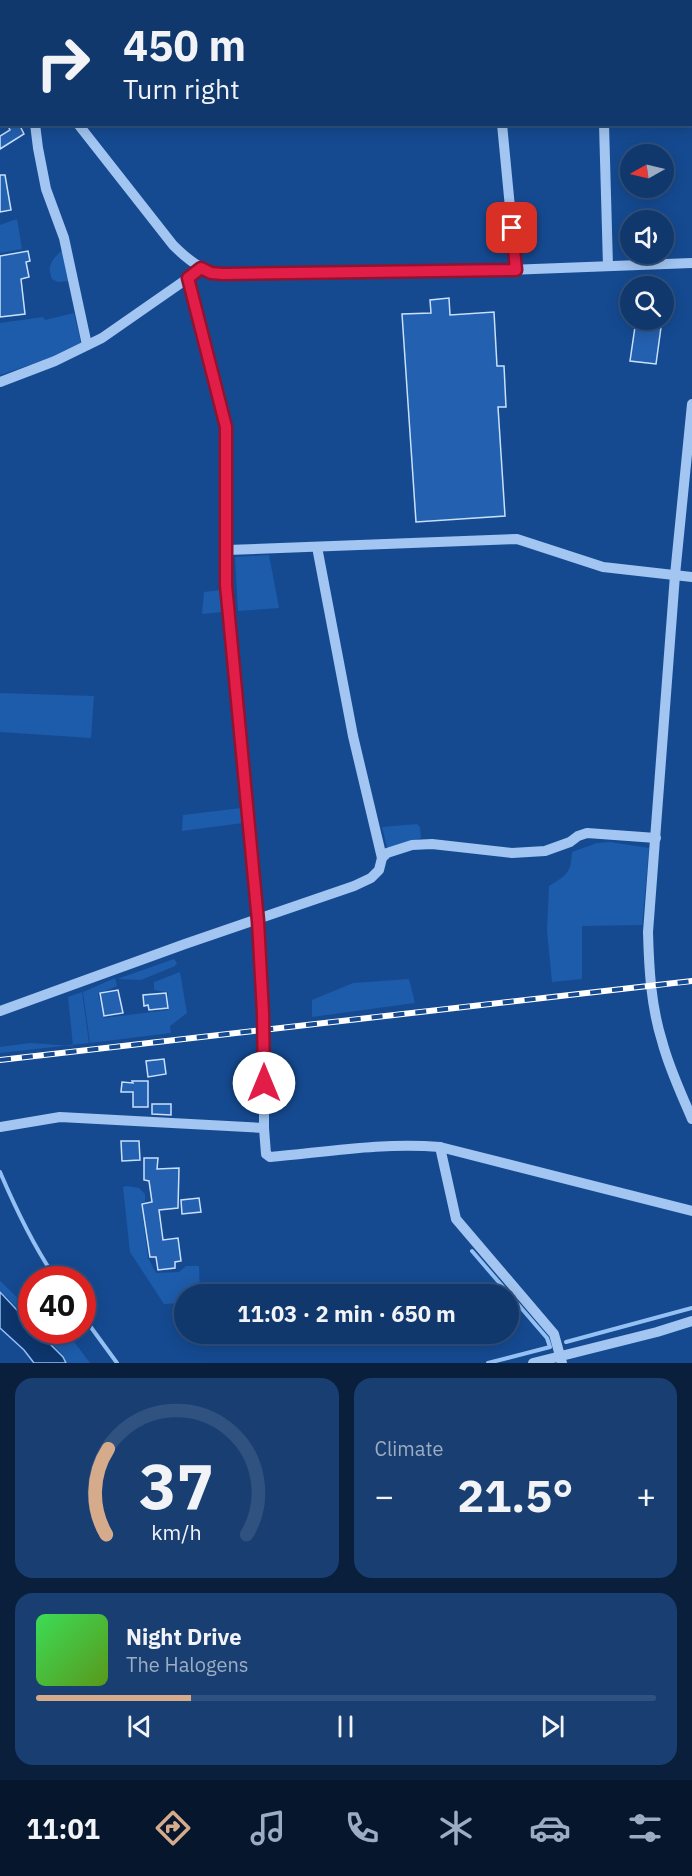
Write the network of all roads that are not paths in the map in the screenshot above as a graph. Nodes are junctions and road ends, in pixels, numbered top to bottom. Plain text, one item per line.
1 (35, 126) edge
2 (80, 126) edge
3 (502, 126) edge
4 (604, 126) edge
5 (692, 263) edge
6 (608, 266) junction
7 (201, 268) junction
8 (516, 270) junction
9 (188, 278) junction
10 (87, 345) junction
11 (0, 382) edge
12 (692, 404) edge
13 (317, 547) junction
14 (227, 550) junction
15 (675, 575) junction
16 (692, 577) edge
17 (656, 838) junction
18 (382, 858) junction
19 (258, 921) junction
20 (0, 1011) edge
21 (692, 1119) edge
22 (0, 1127) edge
23 (264, 1128) junction
24 (440, 1147) junction
25 (692, 1211) edge
26 (692, 1321) edge
27 (561, 1360) edge
28 (533, 1363) edge

1 - 10 street
2 - 7 street
3 - 8 street
4 - 6 street
5 - 6 street
6 - 8 street
7 - 8 street
7 - 9 street
9 - 10 street
9 - 14 street
10 - 11 street
12 - 15 street
13 - 14 street
13 - 15 street
13 - 18 street
14 - 19 street
15 - 16 street
15 - 17 street
17 - 18 street
17 - 21 street
18 - 19 street
19 - 20 street
19 - 23 street
22 - 23 street
23 - 24 street
24 - 25 street
24 - 27 street
26 - 27 street
27 - 28 street

